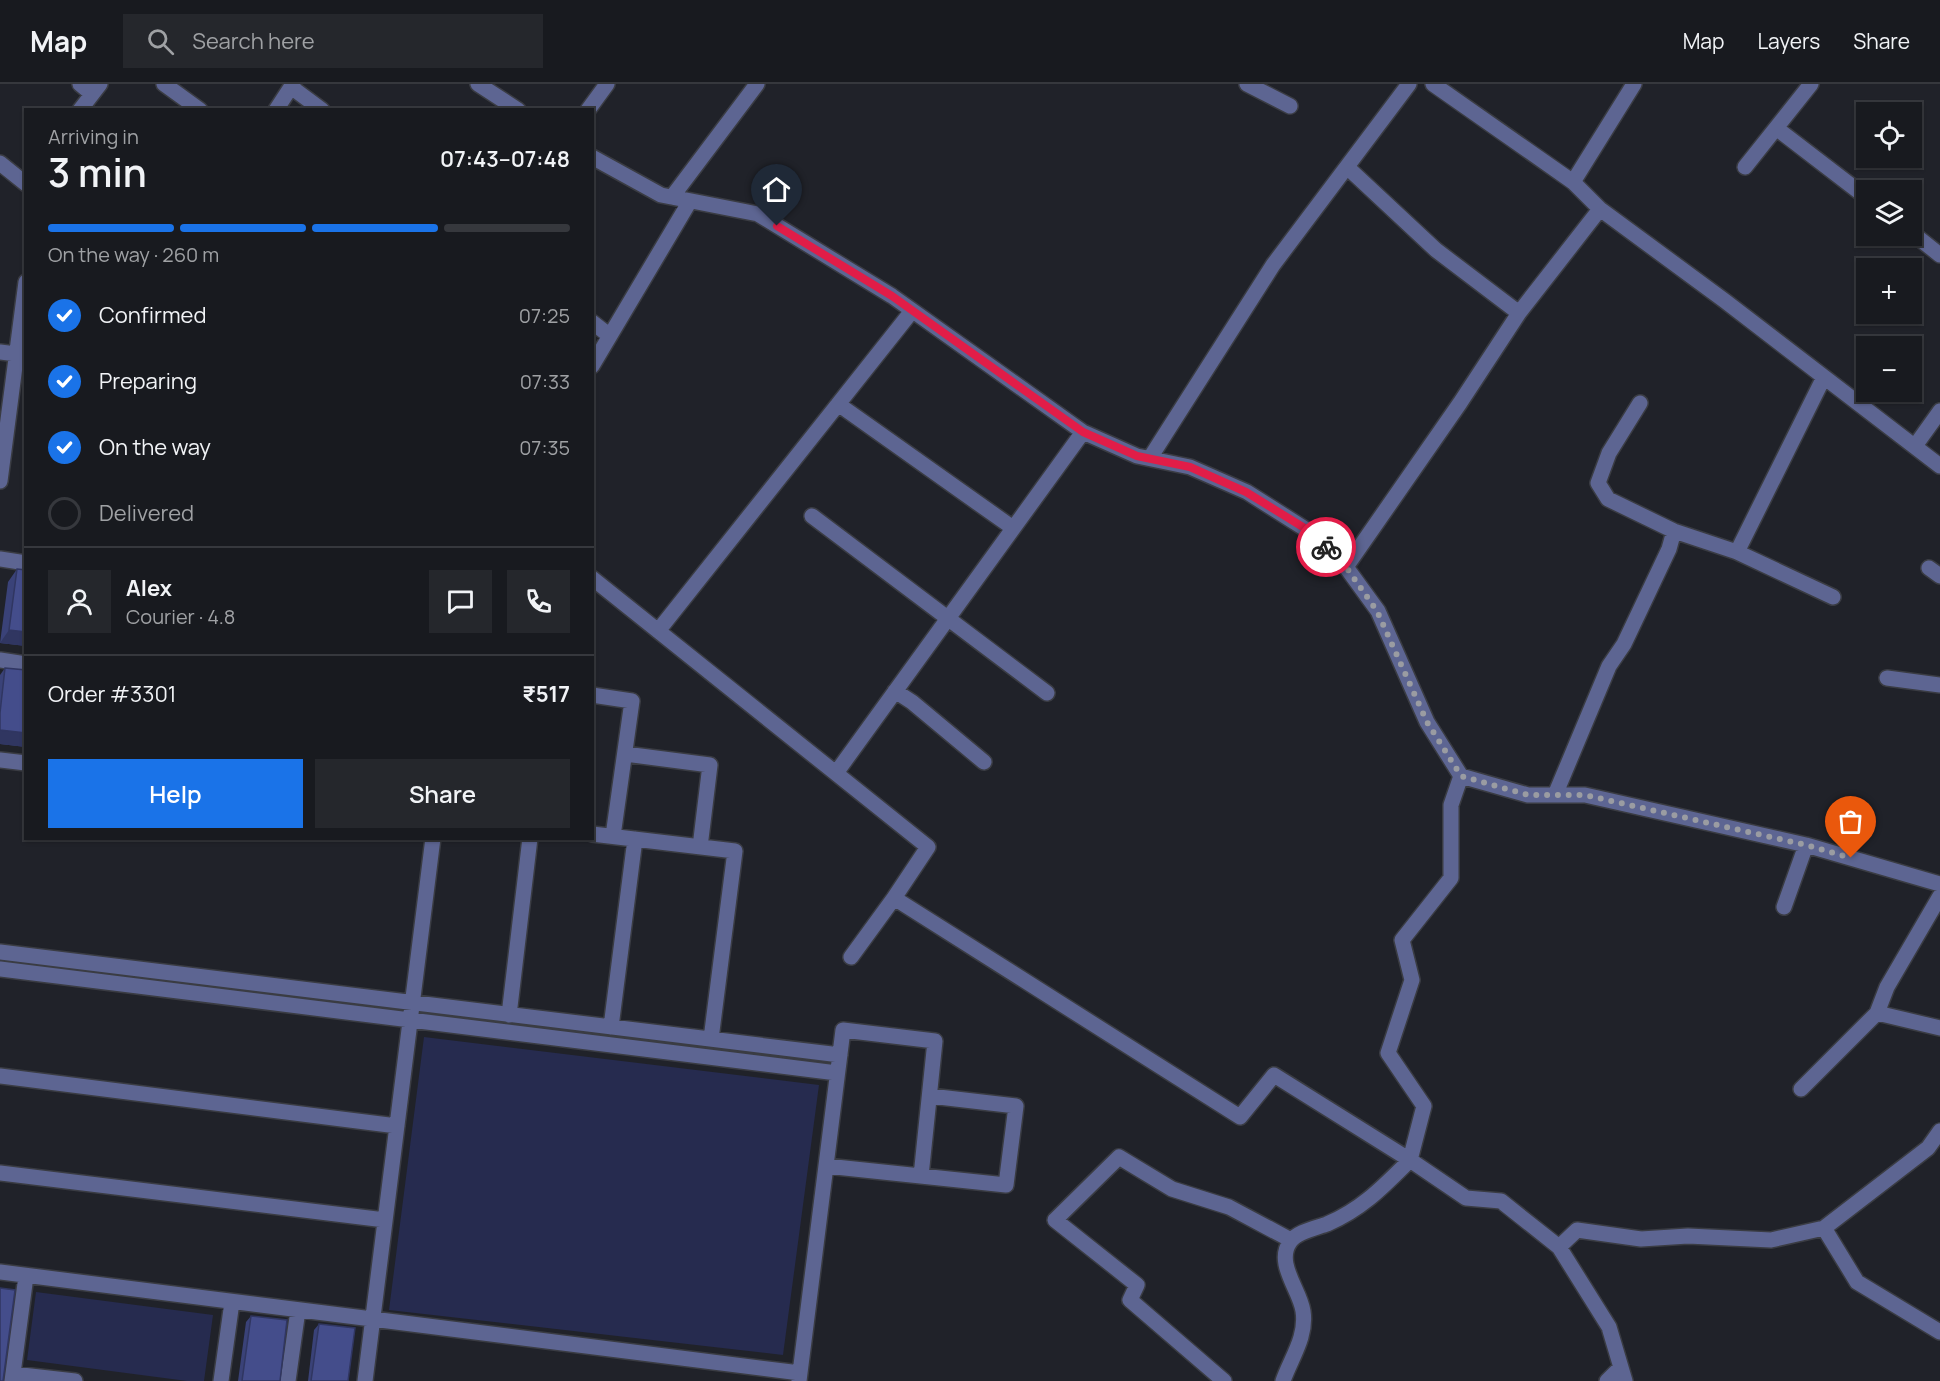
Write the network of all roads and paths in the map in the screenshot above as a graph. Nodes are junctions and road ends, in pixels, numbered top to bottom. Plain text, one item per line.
1 (80, 84) edge
2 (164, 84) edge
3 (477, 84) edge
4 (607, 84) edge
5 (757, 84) edge
6 (1247, 84) edge
7 (1409, 84) edge
8 (1432, 84) edge
9 (1635, 84) edge
10 (1811, 84) edge
11 (292, 85) edge
12 (91, 100) edge
13 (1290, 106) dead end
14 (197, 108) edge
15 (277, 108) edge
16 (320, 108) edge
17 (515, 108) edge
18 (589, 108) edge
19 (1776, 128) junction
20 (594, 158) edge
21 (0, 163) edge
22 (1347, 167) junction
23 (1745, 167) dead end
24 (24, 182) edge
25 (1573, 182) junction
26 (1856, 189) edge
27 (672, 197) junction
28 (690, 201) junction
29 (1600, 208) junction
30 (1922, 241) edge
31 (1940, 255) edge
32 (24, 303) edge
33 (912, 311) junction
34 (1519, 313) junction
35 (594, 324) edge
36 (610, 336) junction
37 (20, 344) edge
38 (0, 352) edge
39 (594, 363) edge
40 (1824, 377) junction
41 (1640, 403) dead end
42 (838, 404) junction
43 (1940, 411) edge
44 (1083, 432) junction
45 (1915, 446) junction
46 (1150, 458) junction
47 (1940, 466) edge
48 (0, 481) edge
49 (812, 516) dead end
50 (1013, 528) junction
51 (1674, 531) junction
52 (1737, 552) junction
53 (0, 560) edge
54 (24, 563) edge
55 (1346, 567) junction
56 (594, 580) edge
57 (1833, 597) dead end
58 (948, 618) junction
59 (658, 631) junction
60 (0, 660) edge
61 (24, 664) edge
62 (1887, 678) dead end
63 (1940, 685) edge
64 (896, 691) junction
65 (1047, 693) dead end
66 (594, 695) edge
67 (624, 754) junction
68 (0, 760) edge
69 (984, 762) dead end
70 (24, 763) edge
71 (836, 773) junction
72 (1461, 776) junction
73 (1555, 795) junction
74 (594, 834) edge
75 (613, 836) junction
76 (635, 839) junction
77 (433, 840) edge
78 (530, 840) edge
79 (1806, 845) junction
80 (700, 847) junction
81 (1940, 884) edge
82 (1940, 896) edge
83 (894, 898) junction
84 (1784, 907) dead end
85 (0, 952) edge
86 (851, 957) dead end
87 (0, 969) edge
88 (412, 1003) junction
89 (1877, 1013) junction
90 (509, 1015) junction
91 (410, 1020) junction
92 (610, 1027) junction
93 (1940, 1028) edge
94 (711, 1039) junction
95 (840, 1055) junction
96 (837, 1073) junction
97 (0, 1076) edge
98 (1801, 1089) dead end
99 (930, 1096) junction
100 (397, 1126) junction
101 (1940, 1131) edge
102 (1410, 1161) junction
103 (826, 1166) junction
104 (0, 1173) edge
105 (921, 1176) junction
106 (385, 1220) junction
107 (1824, 1228) junction
108 (1291, 1240) junction
109 (1559, 1247) junction
110 (0, 1272) edge
111 (26, 1276) junction
112 (232, 1302) junction
113 (298, 1310) junction
114 (373, 1319) junction
115 (1940, 1332) edge
116 (1623, 1374) edge
117 (12, 1377) edge
118 (800, 1377) edge
119 (75, 1381) edge
120 (221, 1381) edge
121 (288, 1381) edge
122 (365, 1381) edge
123 (1224, 1381) edge
124 (1283, 1381) edge
125 (1607, 1381) edge

1 - 12 street
2 - 14 street
3 - 17 street
4 - 18 street
5 - 27 street
6 - 13 street
7 - 22 street
8 - 25 street
9 - 25 street
10 - 19 street
11 - 15 street
11 - 16 street
19 - 23 street
19 - 26 street
20 - 27 street
21 - 24 street
22 - 34 street
22 - 46 street
25 - 29 street
27 - 28 street
28 - 33 street
28 - 36 street
29 - 34 street
29 - 40 street
30 - 31 street
32 - 37 street
33 - 42 street
33 - 44 street
34 - 55 street
35 - 36 street
36 - 39 street
37 - 38 street
37 - 48 street
40 - 45 street
40 - 52 street
41 - 51 street
42 - 50 street
42 - 59 street
43 - 45 street
44 - 46 street
44 - 50 street
45 - 47 street
46 - 55 street
49 - 58 street
50 - 58 street
51 - 52 street
51 - 73 street
52 - 57 street
53 - 54 street
55 - 72 street
56 - 59 street
58 - 64 street
58 - 65 street
59 - 71 street
60 - 61 street
62 - 63 street
64 - 69 street
64 - 71 street
66 - 67 street
67 - 75 street
67 - 80 street
68 - 70 street
71 - 83 street
72 - 73 street
72 - 102 street
73 - 79 street
74 - 75 street
75 - 76 street
76 - 80 street
76 - 92 street
77 - 88 street
78 - 90 street
79 - 81 street
79 - 84 street
80 - 94 street
82 - 89 street
83 - 86 street
83 - 102 street
85 - 88 street
87 - 91 street
88 - 90 street
88 - 91 street
89 - 93 street
89 - 98 street
90 - 92 street
91 - 96 street
91 - 100 street
92 - 94 street
94 - 95 street
95 - 96 street
95 - 99 street
96 - 103 street
97 - 100 street
99 - 105 street
99 - 105 street
100 - 106 street
101 - 107 street
102 - 108 street
102 - 109 street
103 - 105 street
103 - 118 street
104 - 106 street
106 - 114 street
107 - 109 street
107 - 115 street
108 - 123 street
108 - 124 street
109 - 116 street
110 - 111 street
111 - 112 street
111 - 117 street
112 - 113 street
112 - 120 street
113 - 114 street
113 - 121 street
114 - 118 street
114 - 122 street
116 - 125 street
117 - 119 street

